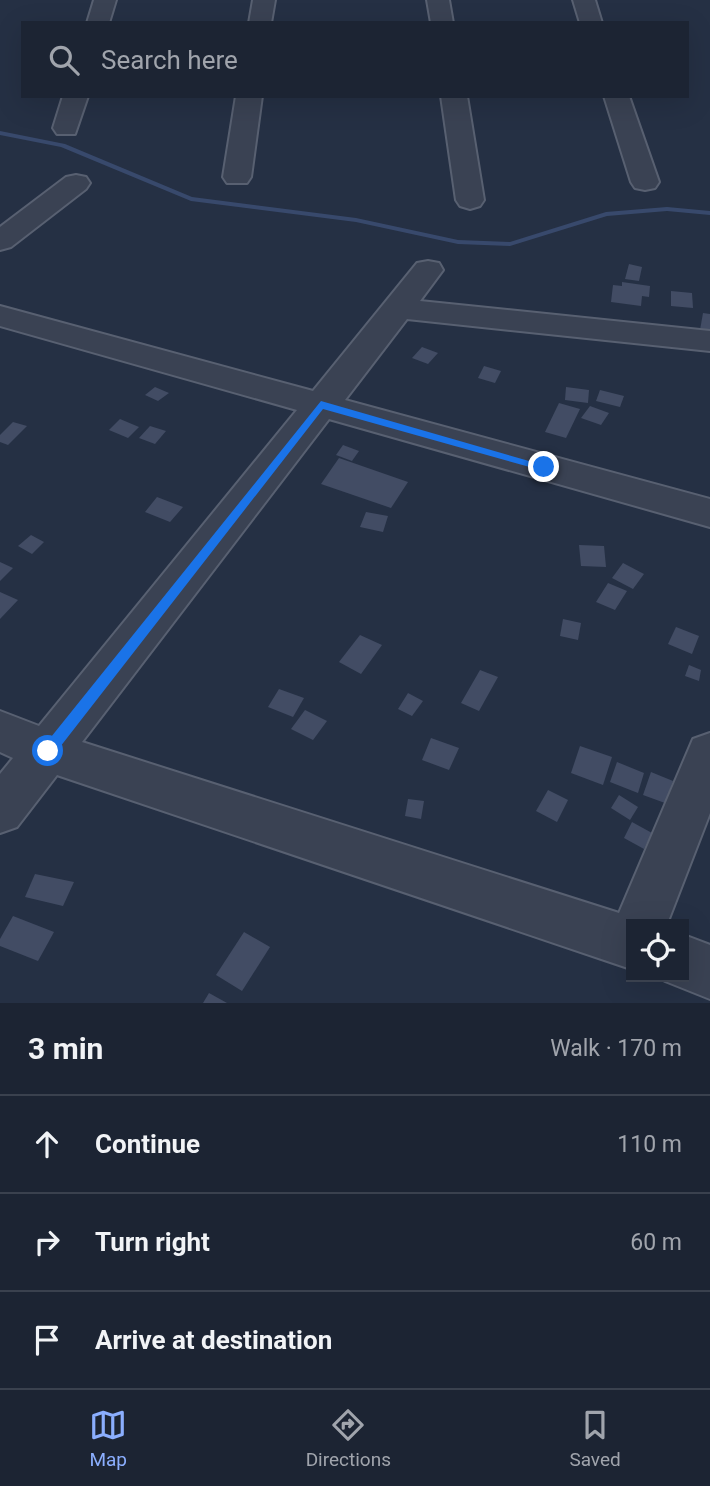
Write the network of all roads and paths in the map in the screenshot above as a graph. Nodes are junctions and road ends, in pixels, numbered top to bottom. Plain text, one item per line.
1 (105, 0) edge
2 (264, 0) edge
3 (438, 0) edge
4 (583, 0) edge
5 (99, 21) edge
6 (260, 21) edge
7 (442, 21) edge
8 (590, 21) edge
9 (75, 98) edge
10 (249, 98) edge
11 (454, 98) edge
12 (617, 98) edge
13 (66, 128) dead end
14 (237, 177) dead end
15 (645, 181) dead end
16 (76, 183) dead end
17 (470, 200) dead end
18 (0, 241) edge
19 (428, 270) dead end
20 (398, 308) junction
21 (0, 316) edge
22 (710, 341) edge
23 (321, 405) junction
24 (710, 513) edge
25 (0, 731) edge
26 (48, 751) junction
27 (710, 753) edge
28 (0, 811) edge
29 (643, 919) edge
30 (626, 941) edge
31 (689, 964) edge
32 (710, 972) edge

1 - 5 street
2 - 6 street
3 - 7 street
4 - 8 street
9 - 13 street
10 - 14 street
11 - 17 street
12 - 15 street
16 - 18 street
19 - 20 street
20 - 22 street
20 - 23 street
21 - 23 street
23 - 24 street
23 - 26 street
25 - 26 street
26 - 28 street
26 - 30 street
27 - 29 street
31 - 32 street

